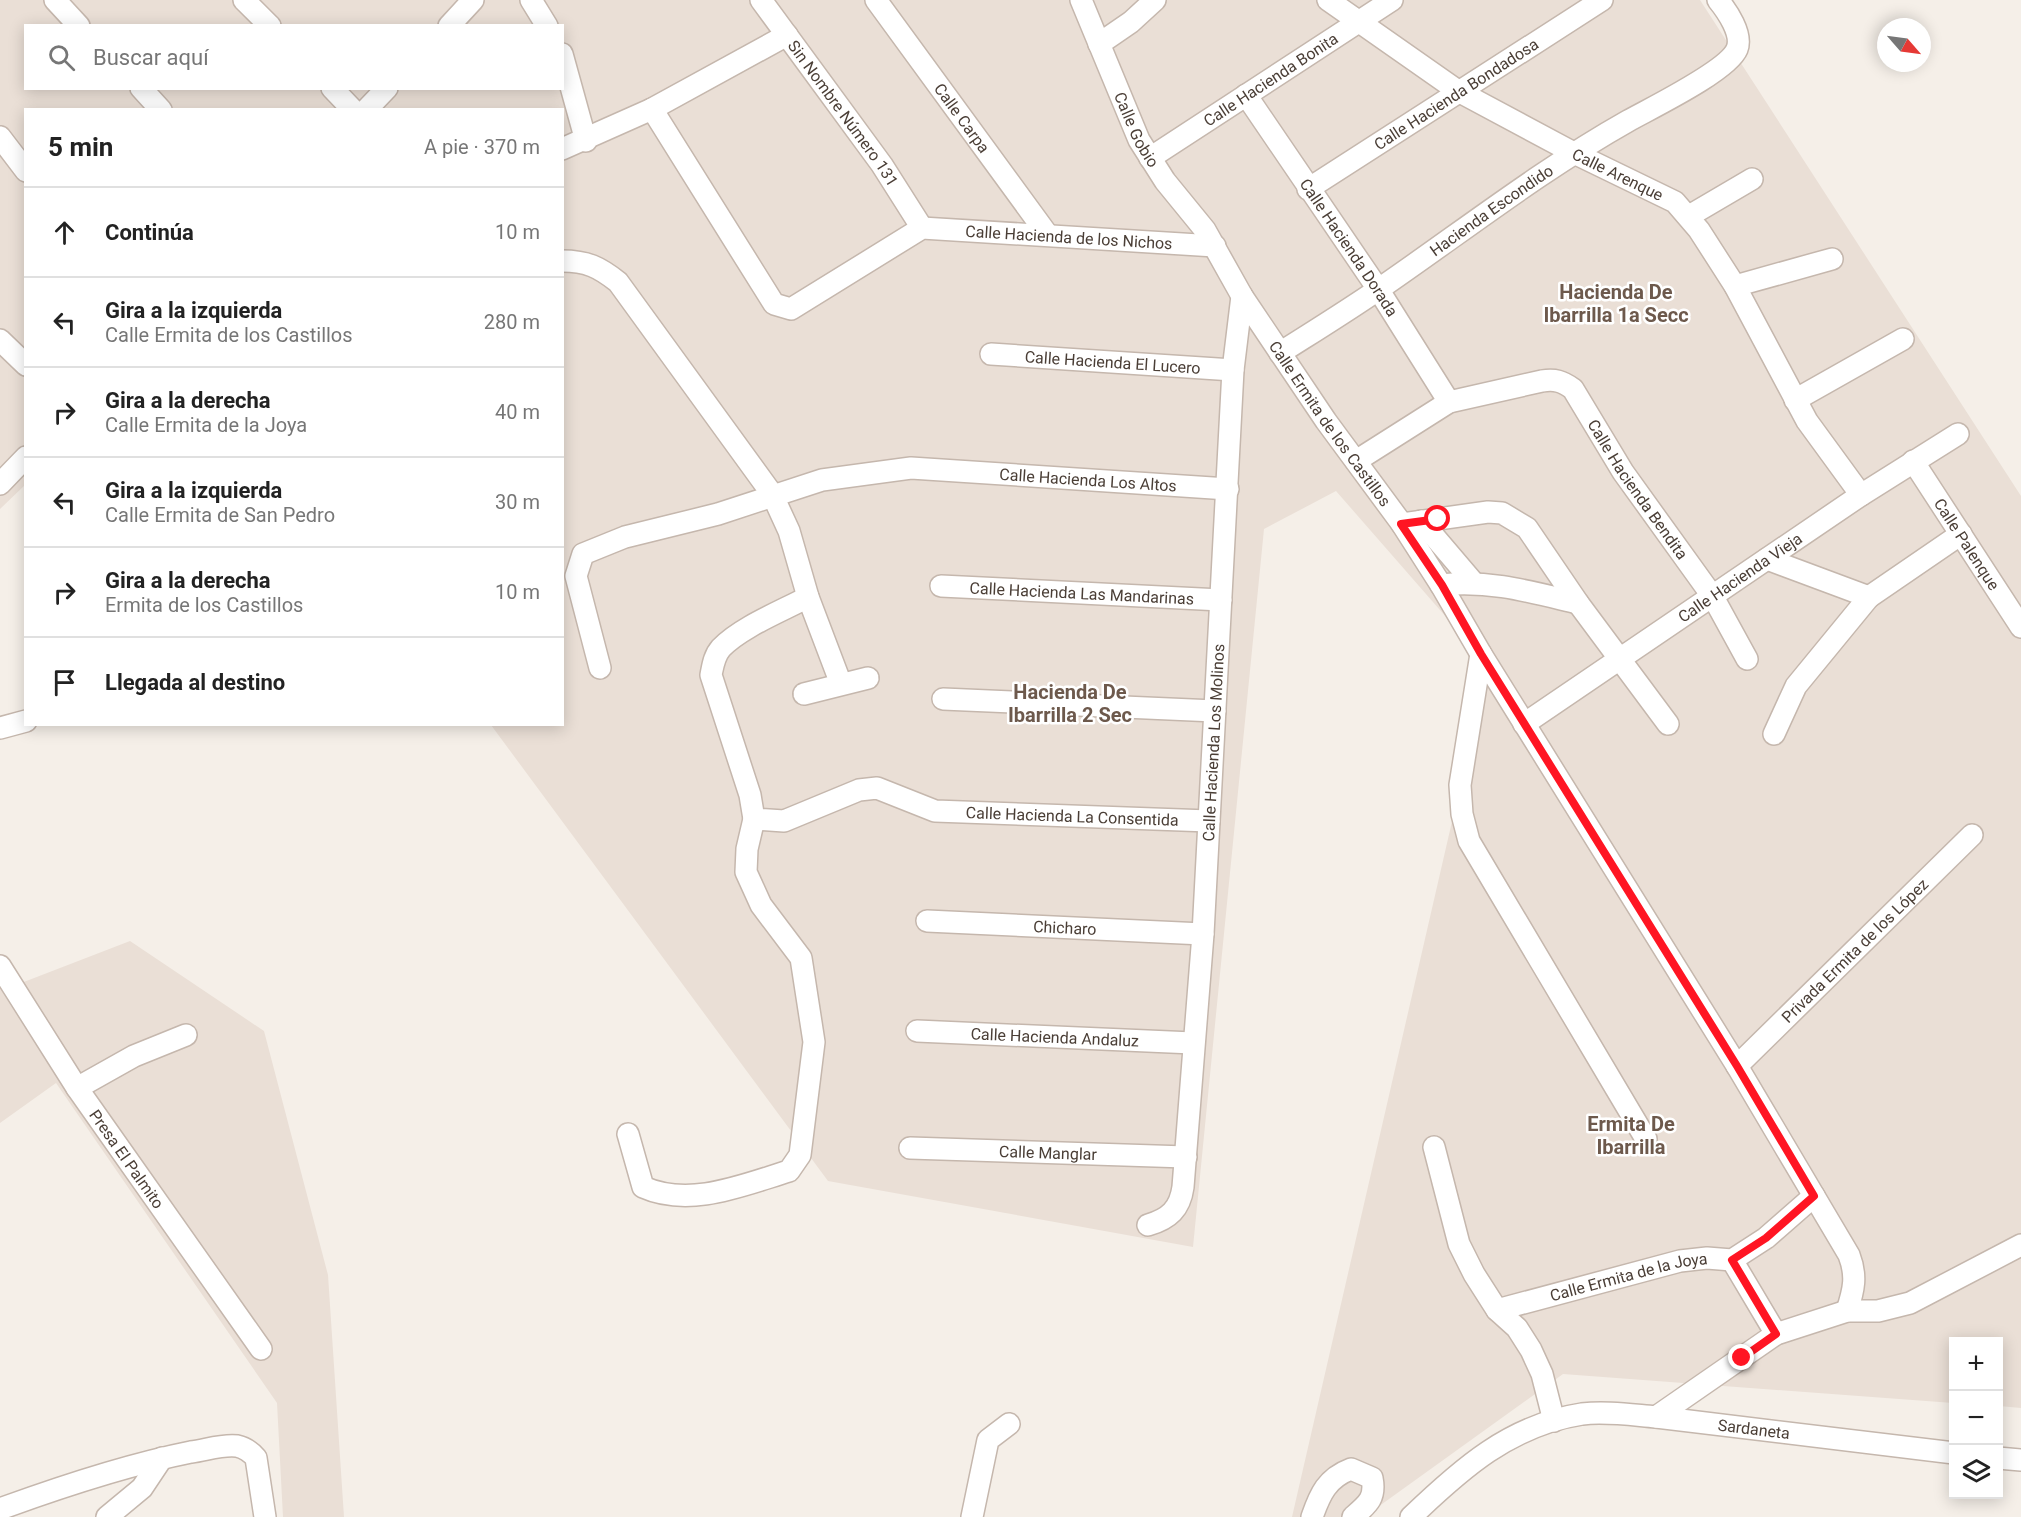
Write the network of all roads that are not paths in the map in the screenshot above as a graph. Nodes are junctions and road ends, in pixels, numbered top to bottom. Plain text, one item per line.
1 (55, 0) edge
2 (244, 0) edge
3 (531, 0) edge
4 (761, 0) edge
5 (876, 0) edge
6 (1081, 0) edge
7 (1155, 0) edge
8 (1328, 0) edge
9 (1392, 0) edge
10 (1602, 0) edge
11 (1718, 0) edge
12 (1357, 21) junction
13 (78, 24) edge
14 (268, 24) edge
15 (546, 24) edge
16 (787, 35) junction
17 (1100, 44) junction
18 (564, 61) edge
19 (143, 90) edge
20 (334, 90) edge
21 (385, 90) edge
22 (1458, 91) junction
23 (1246, 95) junction
24 (159, 108) edge
25 (351, 108) edge
26 (368, 108) edge
27 (652, 109) junction
28 (0, 137) edge
29 (586, 141) junction
30 (564, 148) edge
31 (1572, 153) junction
32 (1150, 158) junction
33 (24, 168) edge
34 (1752, 179) dead end
35 (1308, 189) junction
36 (1689, 216) junction
37 (922, 228) junction
38 (1047, 234) junction
39 (1215, 246) junction
40 (1832, 259) dead end
41 (564, 261) edge
42 (1735, 286) junction
43 (1378, 290) junction
44 (1242, 296) junction
45 (1904, 339) dead end
46 (0, 340) edge
47 (1280, 353) junction
48 (991, 354) dead end
49 (24, 363) edge
50 (1233, 370) junction
51 (1795, 400) junction
52 (1449, 402) junction
53 (1958, 434) dead end
54 (24, 459) edge
55 (1356, 461) junction
56 (1913, 461) junction
57 (0, 484) edge
58 (1228, 489) junction
59 (772, 494) junction
60 (1861, 495) junction
61 (1411, 523) junction
62 (1961, 534) junction
63 (1767, 560) junction
64 (1473, 582) junction
65 (1442, 585) junction
66 (941, 586) dead end
67 (808, 597) junction
68 (1713, 597) junction
69 (1869, 597) junction
70 (1221, 600) junction
71 (1578, 603) junction
72 (2021, 627) edge
73 (1481, 654) junction
74 (1620, 658) junction
75 (1747, 659) dead end
76 (600, 668) dead end
77 (868, 678) dead end
78 (841, 684) junction
79 (804, 694) dead end
80 (943, 699) dead end
81 (1215, 711) junction
82 (24, 722) edge
83 (1524, 724) junction
84 (1668, 724) dead end
85 (0, 728) edge
86 (1773, 734) dead end
87 (754, 819) junction
88 (1209, 820) junction
89 (1972, 835) dead end
90 (927, 921) dead end
91 (1203, 934) junction
92 (0, 966) edge
93 (917, 1031) dead end
94 (186, 1035) dead end
95 (1193, 1043) junction
96 (1737, 1066) junction
97 (77, 1088) junction
98 (628, 1134) dead end
99 (1646, 1139) dead end
100 (1434, 1147) dead end
101 (910, 1148) dead end
102 (1186, 1157) junction
103 (1814, 1196) junction
104 (1148, 1225) dead end
105 (2021, 1245) edge
106 (1732, 1260) junction
107 (1497, 1310) junction
108 (1847, 1311) junction
109 (1776, 1334) junction
110 (261, 1349) dead end
111 (1656, 1417) junction
112 (1554, 1421) junction
113 (1009, 1424) dead end
114 (1949, 1453) edge
115 (162, 1458) junction
116 (2003, 1458) edge
117 (2021, 1460) edge
118 (0, 1509) edge
119 (107, 1517) edge
120 (265, 1517) edge
121 (972, 1517) edge
122 (1312, 1517) edge
123 (1353, 1517) edge
124 (1411, 1517) edge

1 - 13 street
2 - 14 street
3 - 15 street
4 - 16 street, Sin Nombre Número 131
5 - 38 street, Calle Carpa
6 - 17 street, Calle Gobio
7 - 17 street
8 - 12 street, Calle Arenque
9 - 12 street, Calle Hacienda Bonita
10 - 22 street, Calle Hacienda Bondadosa
11 - 31 street, Hacienda Escondido
12 - 22 street, Calle Arenque
12 - 23 street, Calle Hacienda Bonita
16 - 27 street
16 - 37 street, Sin Nombre Número 131
17 - 32 street, Calle Gobio
18 - 29 street
19 - 24 street
20 - 25 street
21 - 26 street
22 - 31 street, Calle Arenque
22 - 35 street, Calle Hacienda Bondadosa
23 - 32 street, Calle Hacienda Bonita
23 - 35 street, Calle Hacienda Dorada
27 - 29 street
27 - 37 street
28 - 33 street
29 - 30 street
31 - 36 street, Calle Arenque
31 - 43 street, Hacienda Escondido
32 - 39 street, Calle Gobio
34 - 36 street
35 - 43 street, Calle Hacienda Dorada
36 - 42 street, Calle Arenque
37 - 38 street, Calle Hacienda de los Nichos
38 - 39 street, Calle Hacienda de los Nichos
39 - 44 street, Calle Ermita de los Castillos
40 - 42 street
41 - 59 street
42 - 51 street, Calle Arenque
43 - 47 street, Hacienda Escondido
43 - 52 street, Calle Hacienda Dorada
44 - 47 street, Calle Ermita de los Castillos
44 - 50 street, Calle Hacienda Los Molinos
45 - 51 street
46 - 49 street
47 - 55 street, Calle Ermita de los Castillos
48 - 50 street, Calle Hacienda El Lucero
50 - 58 street, Calle Hacienda Los Molinos
51 - 60 street, Calle Arenque
52 - 55 street
52 - 68 street, Calle Hacienda Bendita
53 - 56 street, Calle Hacienda Vieja
54 - 57 street
55 - 61 street, Calle Ermita de los Castillos
56 - 60 street, Calle Hacienda Vieja
56 - 62 street, Calle Palenque
58 - 59 street, Calle Hacienda Los Altos
58 - 70 street, Calle Hacienda Los Molinos
59 - 67 street
59 - 76 street, Calle Hacienda Los Altos
60 - 63 street, Calle Hacienda Vieja
61 - 64 street
61 - 65 street, Calle Ermita de los Castillos
61 - 71 street
62 - 69 street
62 - 72 street, Calle Palenque
63 - 68 street, Calle Hacienda Vieja
63 - 69 street
64 - 65 street
64 - 71 street
65 - 73 street, Calle Ermita de los Castillos
66 - 70 street, Calle Hacienda Las Mandarinas
67 - 78 street
67 - 87 street
68 - 74 street, Calle Hacienda Vieja
68 - 75 street, Calle Hacienda Bendita
69 - 86 street
70 - 81 street, Calle Hacienda Los Molinos
71 - 74 street
73 - 83 street, Calle Ermita de los Castillos
73 - 99 street
74 - 83 street, Calle Hacienda Vieja
74 - 84 street
77 - 78 street
78 - 79 street
80 - 81 street
81 - 88 street, Calle Hacienda Los Molinos
82 - 85 street
83 - 96 street, Calle Ermita de los Castillos
87 - 88 street, Calle Hacienda La Consentida
87 - 98 street
88 - 91 street, Calle Hacienda Los Molinos
89 - 96 street, Privada Ermita de los López
90 - 91 street, Chicharo
91 - 95 street, Calle Hacienda Los Molinos
92 - 97 street, Presa El Palmito
93 - 95 street, Calle Hacienda Andaluz
94 - 97 street
95 - 102 street, Calle Hacienda Los Molinos
96 - 103 street, Calle Ermita de los Castillos
97 - 110 street, Presa El Palmito
100 - 107 street
101 - 102 street, Calle Manglar
102 - 104 street, Calle Hacienda Los Molinos
103 - 106 street, Calle Ermita de la Joya
103 - 108 street, Calle Ermita de los Castillos
105 - 108 street
106 - 107 street, Calle Ermita de la Joya
106 - 109 street
107 - 112 street
108 - 109 street
109 - 111 street
111 - 112 street, Sardaneta
111 - 114 street, Sardaneta
112 - 124 street, Sardaneta
113 - 121 street
115 - 118 street
115 - 119 street
115 - 120 street
116 - 117 street
122 - 123 street

